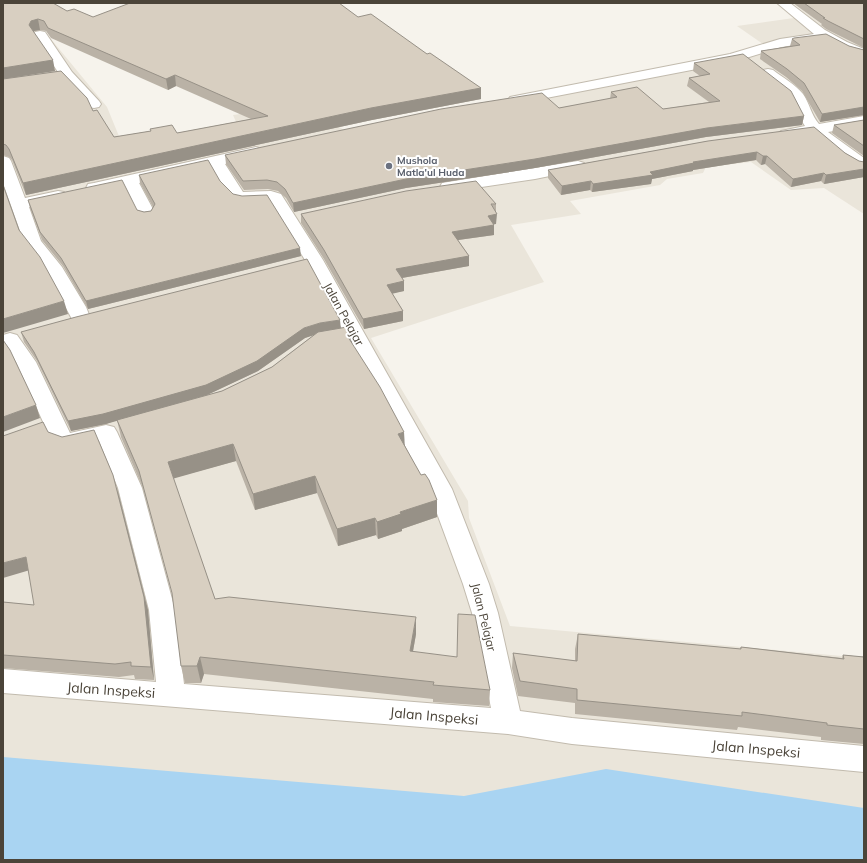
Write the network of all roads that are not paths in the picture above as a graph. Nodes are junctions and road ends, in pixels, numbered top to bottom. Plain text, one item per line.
1 (783, 3) edge
2 (40, 35) dead end
3 (828, 36) junction
4 (864, 53) edge
5 (744, 55) junction
6 (67, 75) junction
7 (3, 85) edge
8 (499, 102) edge
9 (94, 104) dead end
10 (864, 121) edge
11 (817, 129) junction
12 (773, 135) edge
13 (273, 148) edge
14 (3, 161) edge
15 (214, 161) junction
16 (593, 164) edge
17 (864, 165) edge
18 (6, 178) edge
19 (129, 180) junction
20 (433, 190) edge
21 (18, 204) junction
22 (146, 213) edge
23 (80, 318) edge
24 (356, 335) junction
25 (14, 338) edge
26 (335, 338) edge
27 (55, 422) junction
28 (33, 430) edge
29 (3, 681) edge
30 (170, 695) junction
31 (508, 722) junction
32 (864, 759) edge

1 - 3 street
2 - 6 street
3 - 4 street
3 - 5 street
5 - 8 street
5 - 11 street
6 - 7 street
6 - 9 street
10 - 11 street
11 - 12 street
11 - 17 street
13 - 15 street
14 - 18 street
15 - 19 street
15 - 24 street, Jalan Pelajar
16 - 20 street
18 - 21 street
19 - 21 street
19 - 22 street
21 - 23 street
24 - 26 street
24 - 31 street, Jalan Pelajar
25 - 27 street
27 - 28 street
27 - 30 street
29 - 30 street, Jalan Inspeksi
30 - 31 street, Jalan Inspeksi
31 - 32 street, Jalan Inspeksi

